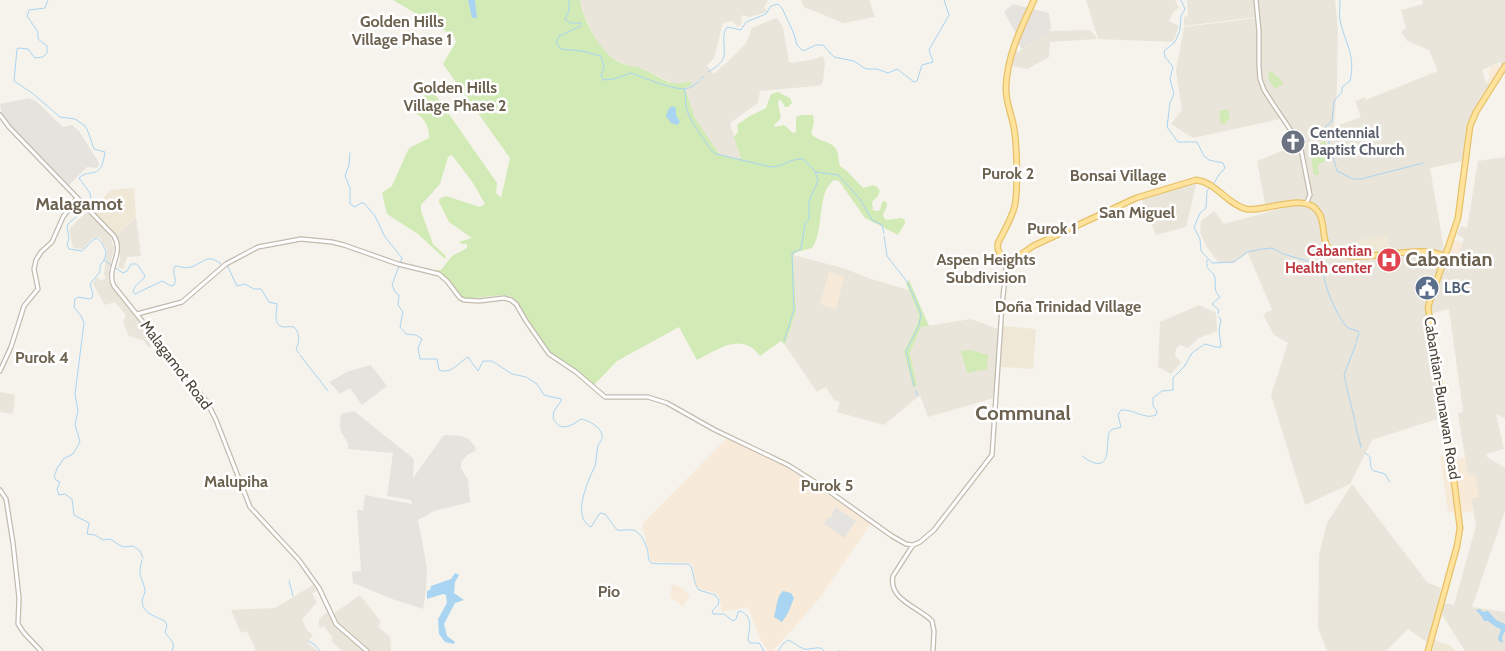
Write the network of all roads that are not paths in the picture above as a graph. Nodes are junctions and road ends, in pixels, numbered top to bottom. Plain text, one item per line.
1 (1034, 0) edge
2 (1256, 0) edge
3 (1505, 66) edge
4 (0, 115) edge
5 (77, 198) junction
6 (1306, 204) junction
7 (1444, 256) junction
8 (1009, 263) junction
9 (137, 314) junction
10 (0, 371) edge
11 (0, 490) edge
12 (913, 545) junction
13 (41, 651) edge
14 (366, 651) edge
15 (933, 651) edge
16 (1428, 651) edge

1 - 8 main road
2 - 6 street
3 - 7 main road, Cabantian-Bunawan Road
4 - 5 street, Malagamot Road
5 - 9 street, Malagamot Road
5 - 10 street
6 - 7 main road
6 - 8 main road
7 - 16 main road, Cabantian-Bunawan Road
8 - 12 street
9 - 12 street
9 - 14 street, Malagamot Road
11 - 13 street
12 - 15 street

